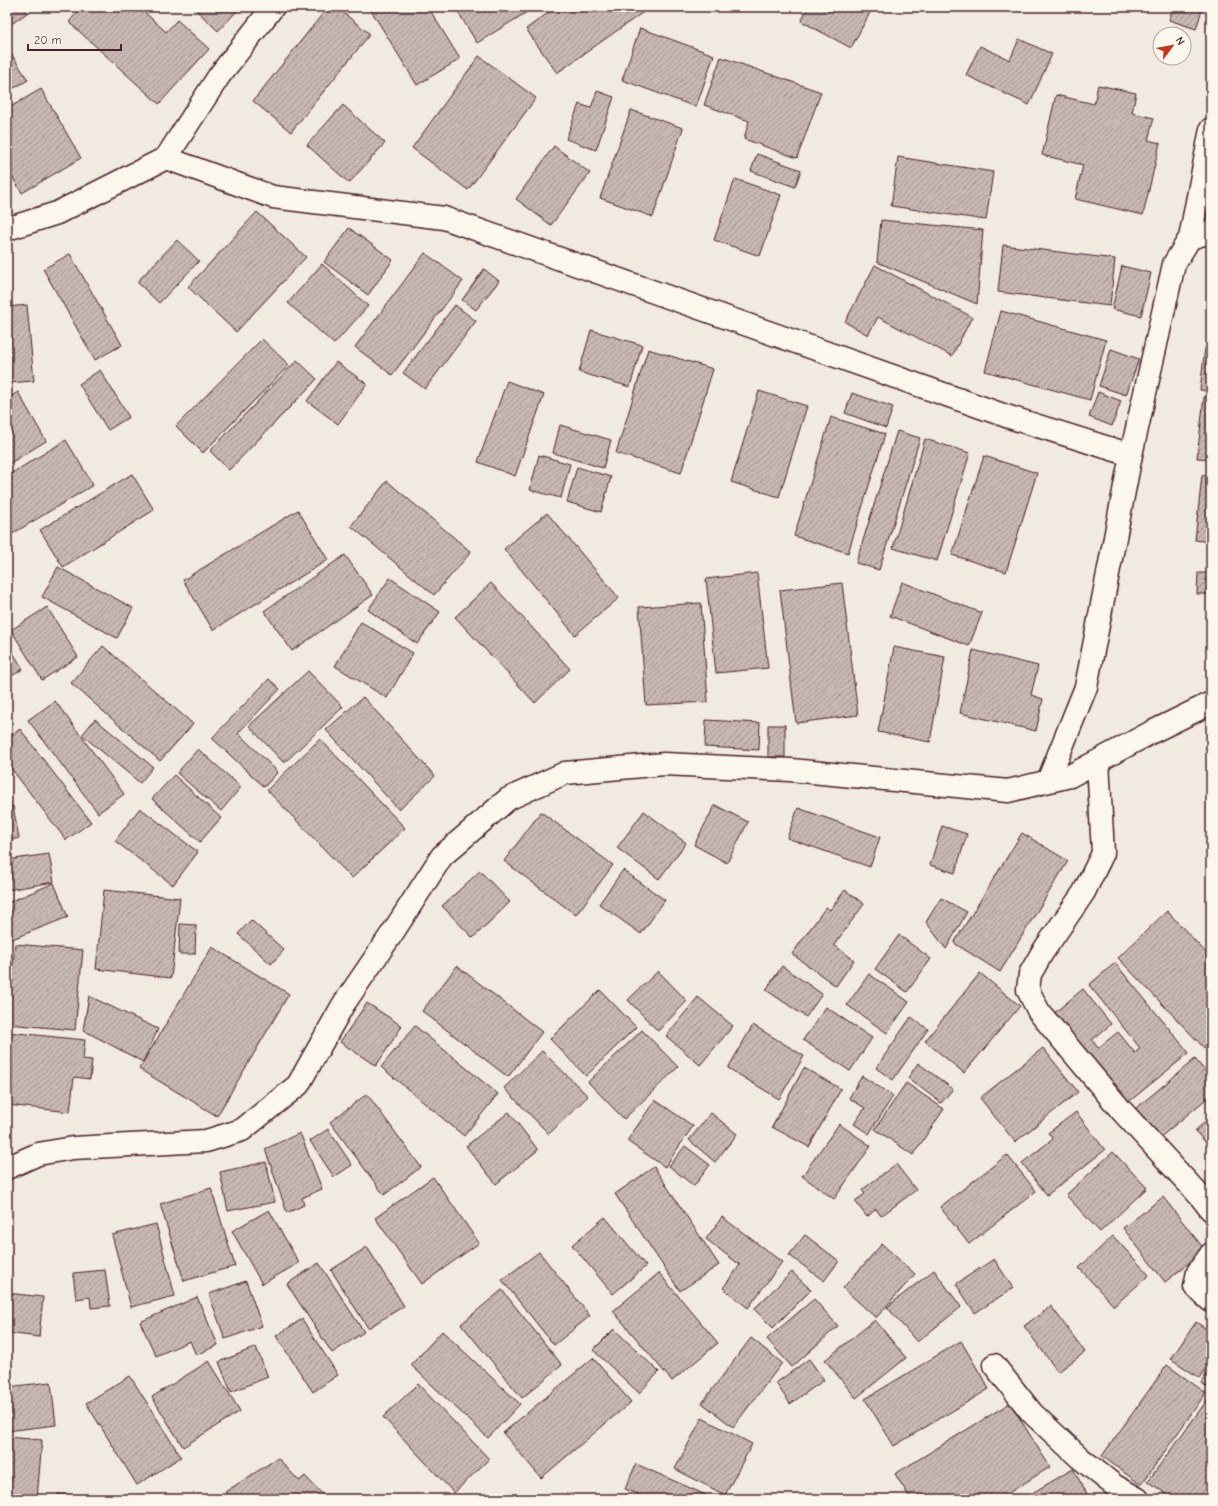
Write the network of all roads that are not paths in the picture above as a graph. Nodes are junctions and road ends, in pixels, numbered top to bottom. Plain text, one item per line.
1 (273, 7) edge
2 (1211, 129) edge
3 (166, 158) junction
4 (7, 229) edge
5 (1211, 232) edge
6 (1190, 238) junction
7 (1131, 455) junction
8 (1211, 703) edge
9 (1098, 761) junction
10 (1048, 781) junction
11 (7, 1168) edge
12 (1211, 1210) edge
13 (1211, 1254) edge
14 (1211, 1301) edge
15 (994, 1365) dead end
16 (1138, 1499) edge

1 - 3 street
2 - 6 street
3 - 4 street
3 - 7 street
5 - 6 street
6 - 7 street
7 - 10 street
8 - 9 street
9 - 10 street
9 - 12 street
10 - 11 street
13 - 14 street
15 - 16 street

